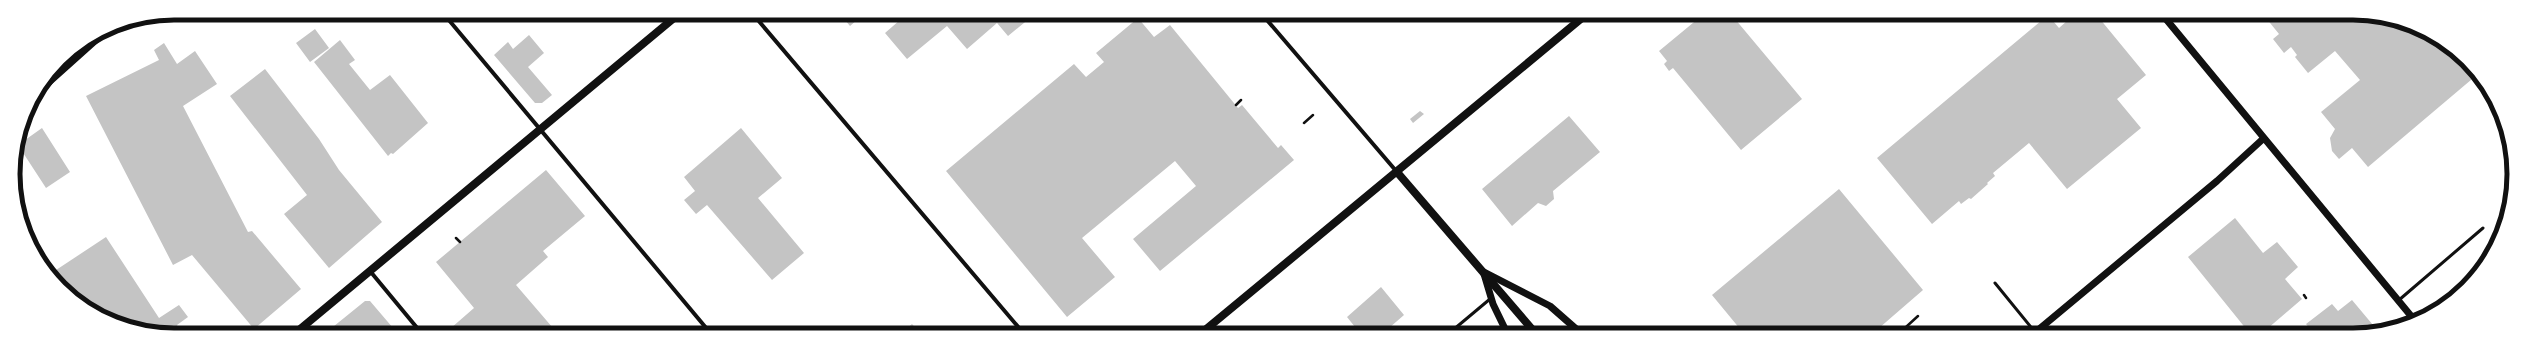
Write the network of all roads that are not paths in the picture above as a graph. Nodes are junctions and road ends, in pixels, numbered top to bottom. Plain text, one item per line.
1 (449, 20) edge
2 (672, 20) edge
3 (758, 20) edge
4 (1267, 20) edge
5 (1580, 20) edge
6 (2167, 20) edge
7 (95, 42) edge
8 (49, 84) edge
9 (541, 129) junction
10 (2264, 138) junction
11 (1397, 172) junction
12 (2483, 228) dead end
13 (370, 272) junction
14 (1484, 272) junction
15 (1995, 283) dead end
16 (1491, 298) junction
17 (2399, 300) junction
18 (2412, 316) edge
19 (302, 328) edge
20 (417, 328) edge
21 (706, 328) edge
22 (1020, 328) edge
23 (1208, 328) edge
24 (1455, 328) edge
25 (1505, 328) edge
26 (1531, 328) edge
27 (1575, 328) edge
28 (2029, 328) edge
29 (2039, 328) edge

1 - 9 street
2 - 9 main road
3 - 22 street
4 - 11 street
5 - 11 main road
6 - 10 street
7 - 8 street
9 - 13 main road
9 - 21 street
10 - 17 street
10 - 29 street
11 - 14 main road
11 - 23 main road
12 - 17 lane
13 - 19 main road
13 - 20 street
14 - 16 street
14 - 26 main road
14 - 27 street
15 - 28 lane
16 - 24 lane
16 - 25 street
17 - 18 street

